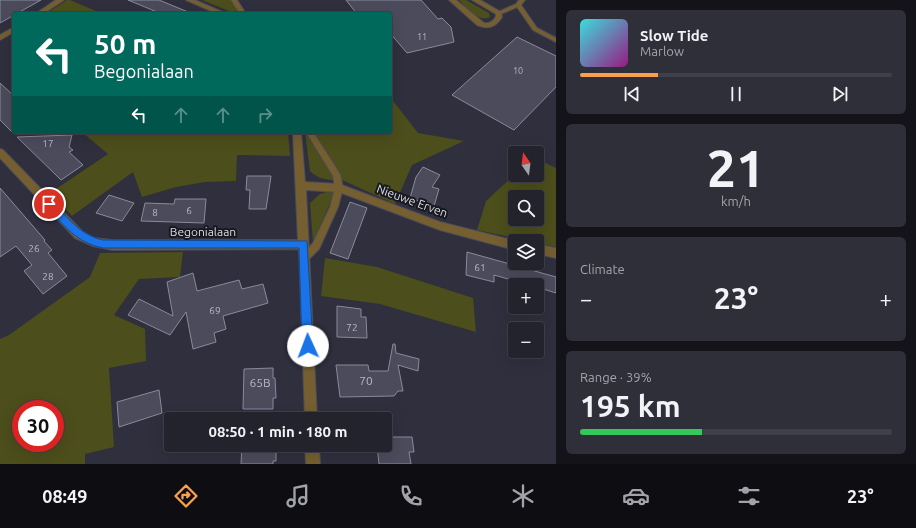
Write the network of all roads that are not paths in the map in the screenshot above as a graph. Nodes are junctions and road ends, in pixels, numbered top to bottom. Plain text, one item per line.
1 (61, 0) edge
2 (189, 0) edge
3 (234, 0) edge
4 (452, 0) edge
5 (475, 0) edge
6 (520, 3) edge
7 (41, 12) edge
8 (219, 12) edge
9 (242, 12) edge
10 (499, 13) junction
11 (12, 30) edge
12 (0, 38) edge
13 (556, 40) edge
14 (297, 134) edge
15 (309, 134) edge
16 (0, 152) edge
17 (301, 186) junction
18 (339, 188) junction
19 (508, 243) edge
20 (304, 244) junction
21 (544, 250) edge
22 (556, 253) edge
23 (304, 258) junction
24 (311, 412) edge
25 (312, 452) edge
26 (313, 464) edge

1 - 7 street
2 - 8 street
3 - 9 street
4 - 10 street
5 - 10 street
6 - 10 lane
6 - 13 lane
11 - 12 street
14 - 17 street
15 - 18 lane
16 - 20 street, Begonialaan
17 - 18 street, Nieuwe Erven
17 - 20 street
18 - 19 street, Nieuwe Erven
18 - 23 lane
20 - 23 street
21 - 22 street
23 - 24 street
25 - 26 street

